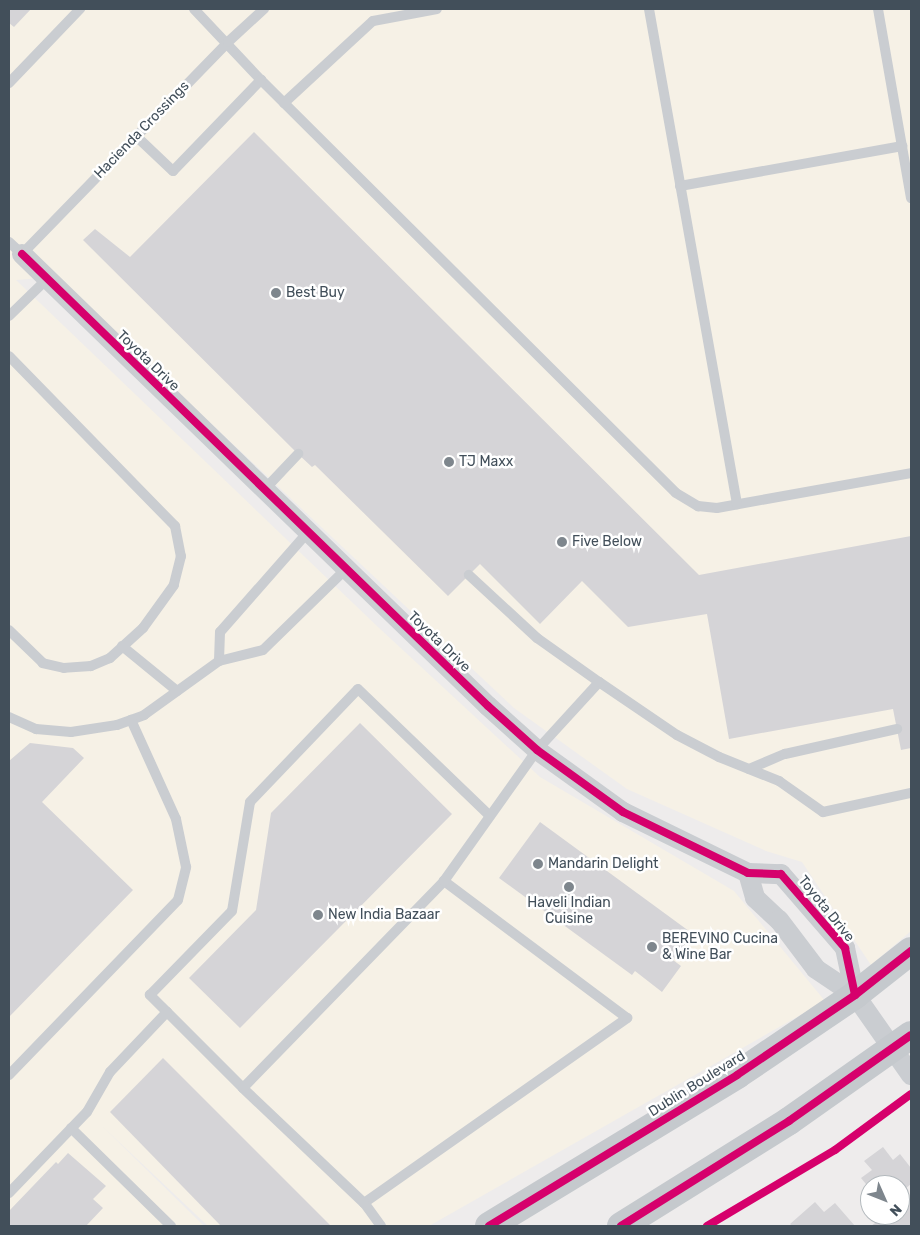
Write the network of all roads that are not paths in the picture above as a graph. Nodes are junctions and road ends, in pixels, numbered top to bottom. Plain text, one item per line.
1 (80, 9) edge
2 (194, 9) edge
3 (264, 9) edge
4 (437, 9) edge
5 (649, 9) edge
6 (878, 9) edge
7 (228, 42) junction
8 (261, 80) junction
9 (9, 82) edge
10 (284, 103) junction
11 (136, 136) junction
12 (902, 146) junction
13 (680, 186) junction
14 (911, 198) edge
15 (15, 248) edge
16 (46, 280) junction
17 (9, 316) edge
18 (9, 356) edge
19 (298, 454) dead end
20 (911, 472) edge
21 (264, 490) junction
22 (737, 504) junction
23 (308, 532) junction
24 (346, 569) junction
25 (469, 575) dead end
26 (9, 630) edge
27 (122, 646) junction
28 (219, 661) junction
29 (599, 682) junction
30 (177, 691) junction
31 (9, 717) edge
32 (131, 720) junction
33 (897, 729) dead end
34 (537, 750) junction
35 (749, 769) junction
36 (911, 793) edge
37 (490, 816) junction
38 (748, 873) junction
39 (444, 881) junction
40 (911, 951) edge
41 (855, 995) junction
42 (167, 1012) junction
43 (902, 1042) edge
44 (9, 1075) edge
45 (911, 1076) edge
46 (243, 1088) junction
47 (71, 1128) junction
48 (9, 1193) edge
49 (364, 1203) junction
50 (165, 1224) edge
51 (381, 1226) edge
52 (489, 1226) edge
53 (621, 1226) edge

1 - 9 lane
2 - 7 lane
3 - 7 lane, Hacienda Crossings
4 - 10 lane
5 - 13 lane
6 - 12 lane
7 - 8 lane
7 - 11 lane, Hacienda Crossings
8 - 10 lane
8 - 11 lane
10 - 22 lane
11 - 15 lane, Hacienda Crossings
12 - 13 lane
12 - 14 lane
13 - 22 lane
15 - 16 street, Toyota Drive
16 - 17 lane
16 - 21 street, Toyota Drive
18 - 27 lane
19 - 21 lane
20 - 22 lane
21 - 23 street, Toyota Drive
23 - 24 street, Toyota Drive
23 - 28 lane
24 - 28 lane
24 - 34 street, Toyota Drive
25 - 29 lane
26 - 27 lane
27 - 30 lane
28 - 30 lane
29 - 34 lane
29 - 35 lane
30 - 32 lane
31 - 32 lane
32 - 44 lane
33 - 35 lane
34 - 37 lane
34 - 38 street, Toyota Drive
35 - 36 lane
37 - 39 lane
37 - 42 lane
38 - 41 street
38 - 41 street, Toyota Drive
39 - 46 lane
39 - 49 lane
40 - 41 main road, Dublin Boulevard
41 - 43 street
41 - 52 main road, Dublin Boulevard
42 - 46 lane
42 - 47 lane
43 - 45 street
43 - 53 main road
46 - 49 lane
47 - 48 lane
47 - 50 lane
49 - 51 lane

